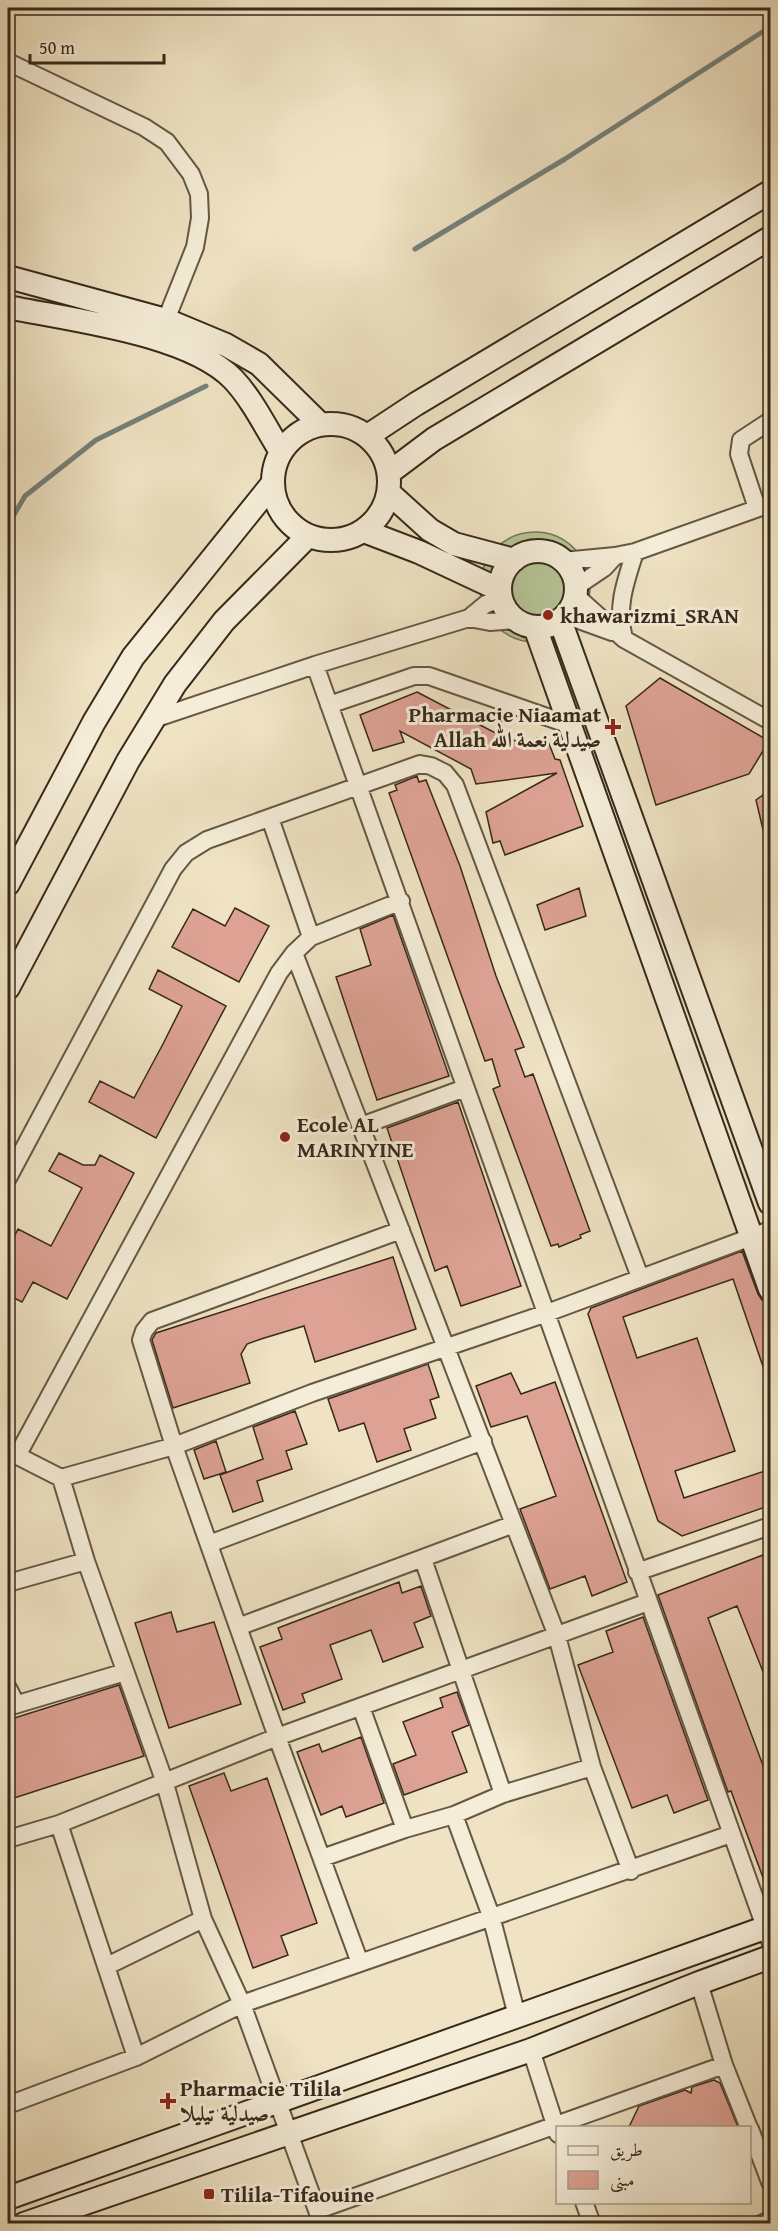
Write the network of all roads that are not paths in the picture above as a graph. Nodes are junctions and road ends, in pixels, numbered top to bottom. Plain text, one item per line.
1 (8, 62) edge
2 (771, 192) edge
3 (771, 238) edge
4 (8, 277) edge
5 (8, 307) edge
6 (162, 330) junction
7 (771, 421) edge
8 (320, 424) junction
9 (369, 435) junction
10 (281, 452) junction
11 (273, 483) junction
12 (389, 483) junction
13 (764, 506) edge
14 (364, 531) junction
15 (308, 536) junction
16 (635, 552) junction
17 (615, 556) junction
18 (514, 560) junction
19 (563, 561) junction
20 (501, 594) junction
21 (569, 604) junction
22 (469, 618) junction
23 (525, 623) junction
24 (618, 636) junction
25 (315, 665) junction
26 (329, 705) junction
27 (152, 720) junction
28 (771, 721) edge
29 (570, 725) junction
30 (357, 785) junction
31 (270, 818) junction
32 (8, 884) edge
33 (400, 902) junction
34 (311, 937) junction
35 (294, 953) junction
36 (8, 988) edge
37 (465, 1088) junction
38 (361, 1126) junction
39 (8, 1178) edge
40 (771, 1203) edge
41 (402, 1230) junction
42 (762, 1233) edge
43 (640, 1277) junction
44 (771, 1289) edge
45 (547, 1313) junction
46 (447, 1347) junction
47 (483, 1442) junction
48 (174, 1446) junction
49 (12, 1453) edge
50 (61, 1478) junction
51 (514, 1524) junction
52 (771, 1526) edge
53 (209, 1544) junction
54 (423, 1559) junction
55 (86, 1561) junction
56 (637, 1572) junction
57 (8, 1583) edge
58 (648, 1602) junction
59 (238, 1627) junction
60 (557, 1636) junction
61 (463, 1670) junction
62 (125, 1672) junction
63 (8, 1688) edge
64 (12, 1706) edge
65 (361, 1707) junction
66 (277, 1737) junction
67 (592, 1767) junction
68 (164, 1780) junction
69 (504, 1794) junction
70 (454, 1815) junction
71 (59, 1824) junction
72 (405, 1829) junction
73 (731, 1834) junction
74 (8, 1839) edge
75 (322, 1858) junction
76 (631, 1871) junction
77 (491, 1916) junction
78 (203, 1919) junction
79 (769, 1931) edge
80 (771, 1957) edge
81 (360, 1963) junction
82 (106, 1966) junction
83 (699, 1983) junction
84 (242, 2004) junction
85 (517, 2016) junction
86 (531, 2050) junction
87 (136, 2057) junction
88 (724, 2065) junction
89 (276, 2103) junction
90 (8, 2105) edge
91 (569, 2126) edge
92 (748, 2126) edge
93 (287, 2131) junction
94 (556, 2131) edge
95 (751, 2133) edge
96 (771, 2182) edge
97 (8, 2198) edge
98 (585, 2204) edge
99 (320, 2217) edge
100 (771, 2220) edge
101 (24, 2223) edge
102 (592, 2223) edge
103 (761, 2223) edge

1 - 6 street
2 - 9 street
3 - 12 street
4 - 6 street
5 - 6 street
6 - 8 street
6 - 10 street
7 - 13 street
8 - 9 street
8 - 10 street
9 - 12 street
10 - 11 street
11 - 15 street
11 - 32 street
12 - 14 street
12 - 18 street
13 - 16 street
14 - 15 street
14 - 20 street
15 - 27 street
16 - 17 street
16 - 24 street
17 - 19 street
17 - 21 street
18 - 19 street
18 - 20 street
19 - 21 street
20 - 22 street
20 - 23 street
21 - 23 street
21 - 24 street
21 - 40 street
22 - 23 street
22 - 25 street
23 - 29 street
24 - 28 street
25 - 26 street
25 - 27 street
26 - 29 street
26 - 30 street
27 - 36 street
29 - 42 street
30 - 31 street
30 - 33 street
30 - 43 street
31 - 34 street
31 - 39 street
33 - 34 street
33 - 37 street
34 - 35 street
35 - 38 street
35 - 49 street
37 - 38 street
37 - 45 street
38 - 41 street
41 - 46 street
41 - 48 street
42 - 43 street
42 - 44 street
43 - 45 street
45 - 46 street
45 - 56 street
46 - 47 street
46 - 48 street
47 - 51 street
47 - 53 street
48 - 50 street
48 - 53 street
49 - 50 street
50 - 55 street
51 - 54 street
51 - 60 street
52 - 56 street
53 - 59 street
54 - 59 street
54 - 61 street
55 - 57 street
55 - 62 street
56 - 58 street
58 - 60 street
58 - 73 street
59 - 66 street
60 - 61 street
60 - 67 street
61 - 65 street
61 - 69 street
62 - 64 street
62 - 68 street
63 - 64 street
65 - 66 street
65 - 72 street
66 - 68 street
66 - 75 street
67 - 69 street
67 - 76 street
68 - 71 street
68 - 78 street
69 - 70 street
70 - 72 street
70 - 77 street
71 - 74 street
71 - 82 street
72 - 75 street
73 - 76 street
73 - 79 street
75 - 81 street
76 - 77 street
77 - 81 street
77 - 85 street
78 - 82 street
78 - 84 street
79 - 85 street
80 - 83 street
81 - 84 street
82 - 87 street
83 - 86 street
83 - 88 street
84 - 87 street
84 - 89 street
85 - 89 street
86 - 93 street
86 - 94 street
87 - 90 street
88 - 91 street
88 - 92 street
89 - 93 street
89 - 97 street
93 - 99 street
93 - 101 street
94 - 99 street
95 - 96 street
98 - 102 street
100 - 103 street

